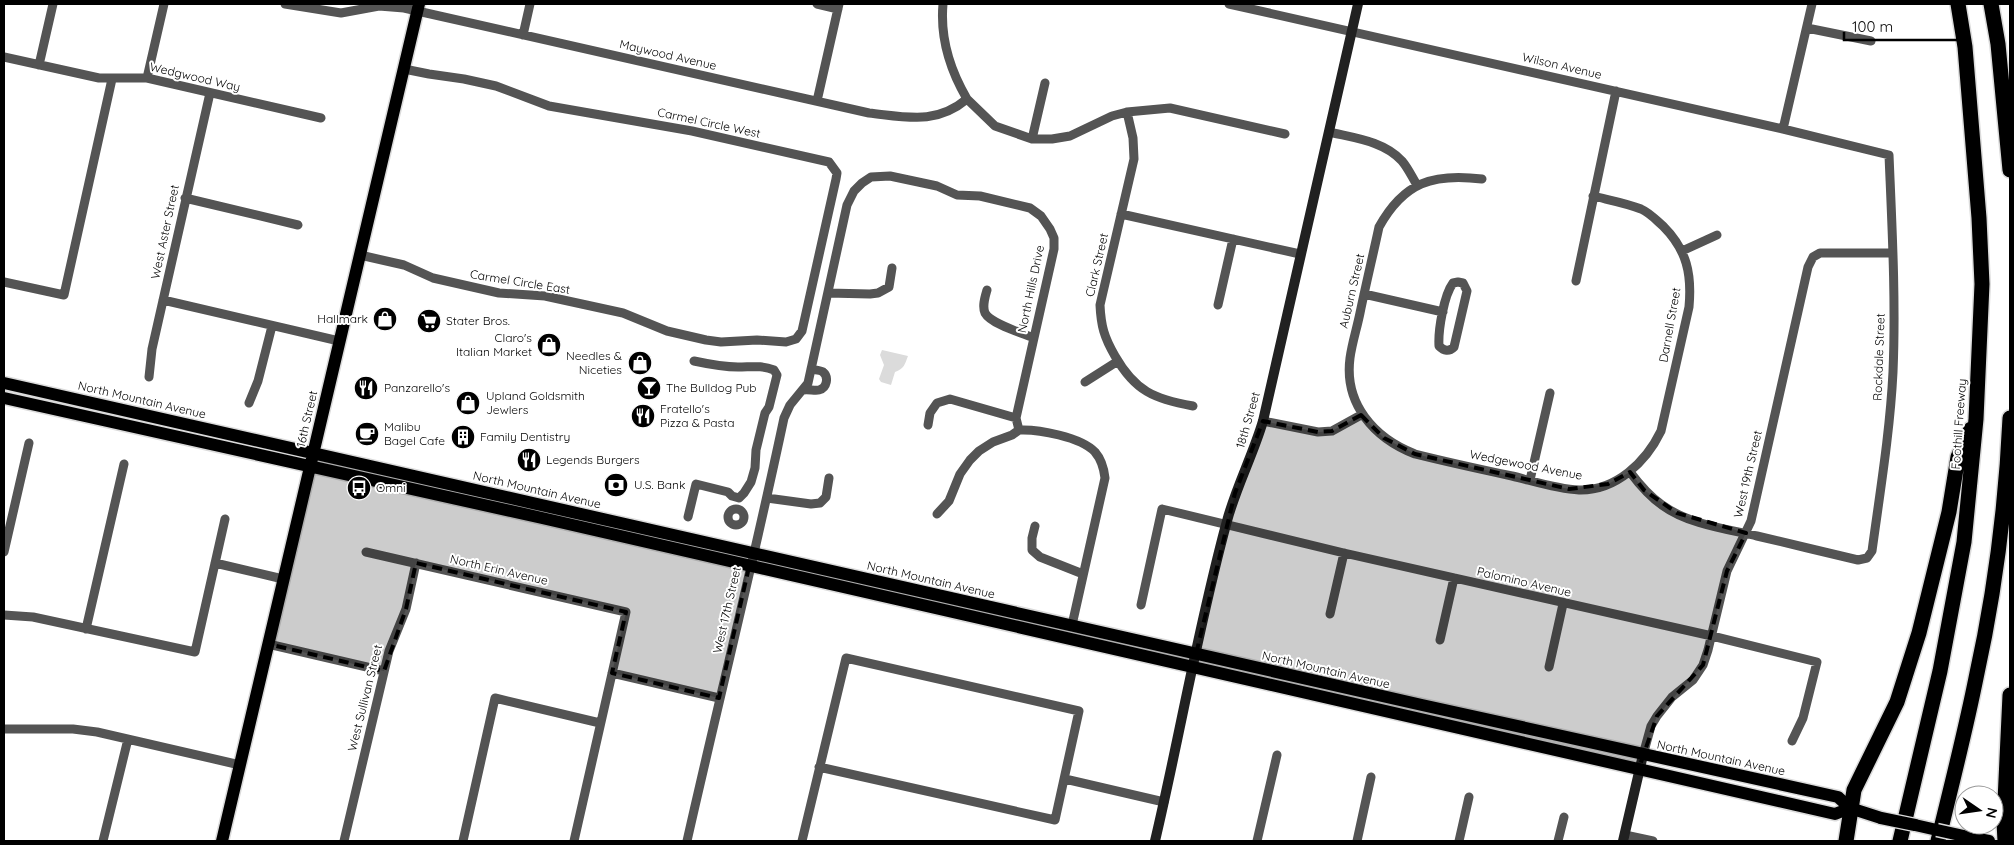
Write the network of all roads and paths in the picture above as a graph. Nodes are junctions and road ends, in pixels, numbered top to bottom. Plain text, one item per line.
1 (53, 4) edge
2 (164, 4) edge
3 (285, 4) edge
4 (530, 4) edge
5 (817, 4) edge
6 (943, 4) edge
7 (1229, 4) edge
8 (1358, 4) edge
9 (1812, 4) edge
10 (1958, 4) edge
11 (1991, 4) edge
12 (839, 6) edge
13 (418, 7) edge
14 (1807, 28) junction
15 (1351, 31) junction
16 (523, 35) junction
17 (1872, 41) dead end
18 (4, 57) edge
19 (39, 65) junction
20 (404, 68) junction
21 (112, 78) junction
22 (147, 78) junction
23 (1045, 83) dead end
24 (1616, 91) junction
25 (210, 93) junction
26 (967, 100) junction
27 (817, 101) junction
28 (1127, 112) junction
29 (321, 118) dead end
30 (1783, 129) junction
31 (1329, 132) junction
32 (1285, 134) dead end
33 (1032, 139) junction
34 (1889, 155) joint
35 (2010, 170) edge
36 (1482, 179) dead end
37 (1417, 185) junction
38 (1593, 196) junction
39 (186, 198) junction
40 (1121, 214) junction
41 (298, 225) dead end
42 (1718, 235) dead end
43 (1233, 239) junction
44 (1682, 251) junction
45 (1893, 253) junction
46 (360, 254) junction
47 (1300, 254) junction
48 (892, 268) dead end
49 (1576, 281) dead end
50 (4, 282) edge
51 (987, 290) dead end
52 (828, 293) junction
53 (1364, 294) junction
54 (163, 300) junction
55 (1218, 305) dead end
56 (1443, 312) junction
57 (272, 326) junction
58 (1034, 338) junction
59 (796, 339) joint
60 (818, 339) joint
61 (339, 341) junction
62 (694, 361) dead end
63 (1118, 361) junction
64 (811, 368) junction
65 (150, 377) dead end
66 (1085, 382) dead end
67 (4, 383) edge
68 (802, 390) junction
69 (1550, 393) dead end
70 (4, 398) edge
71 (249, 403) dead end
72 (1193, 406) dead end
73 (1362, 415) junction
74 (1016, 418) junction
75 (2010, 418) edge
76 (1976, 419) junction
77 (1263, 421) junction
78 (928, 425) dead end
79 (1019, 430) junction
80 (29, 443) dead end
81 (313, 454) junction
82 (124, 464) dead end
83 (310, 467) junction
84 (1630, 472) junction
85 (829, 478) dead end
86 (1530, 480) junction
87 (739, 498) junction
88 (767, 498) junction
89 (546, 505) junction
90 (737, 508) junction
91 (937, 514) dead end
92 (688, 517) dead end
93 (542, 518) junction
94 (225, 519) dead end
95 (743, 521) junction
96 (1226, 523) junction
97 (761, 526) junction
98 (1035, 526) dead end
99 (1746, 533) junction
100 (4, 552) edge
101 (366, 552) dead end
102 (1344, 553) junction
103 (753, 554) junction
104 (215, 563) junction
105 (416, 563) junction
106 (750, 567) junction
107 (1084, 574) junction
108 (1454, 578) junction
109 (283, 579) junction
110 (1564, 604) junction
111 (1141, 605) dead end
112 (1330, 614) dead end
113 (4, 615) edge
114 (1072, 625) junction
115 (86, 629) junction
116 (1712, 636) junction
117 (1440, 640) dead end
118 (268, 644) junction
119 (1196, 654) junction
120 (1192, 667) junction
121 (1549, 667) dead end
122 (384, 671) junction
123 (612, 673) junction
124 (2010, 695) edge
125 (719, 698) junction
126 (600, 723) junction
127 (4, 729) edge
128 (128, 739) junction
129 (1792, 741) dead end
130 (1277, 755) dead end
131 (1643, 755) junction
132 (240, 766) junction
133 (819, 767) junction
134 (1639, 768) junction
135 (1371, 777) dead end
136 (1065, 779) junction
137 (1469, 797) dead end
138 (1164, 802) junction
139 (1850, 808) junction
140 (1564, 817) dead end
141 (1624, 838) edge
142 (103, 841) edge
143 (222, 841) edge
144 (344, 841) edge
145 (463, 841) edge
146 (574, 841) edge
147 (687, 841) edge
148 (802, 841) edge
149 (1155, 841) edge
150 (1257, 841) edge
151 (1357, 841) edge
152 (1459, 841) edge
153 (1558, 841) edge
154 (1653, 841) edge
155 (1846, 841) edge
156 (1900, 841) edge
157 (1938, 841) edge
158 (1990, 841) edge
159 (2005, 841) edge

1 - 19 street
2 - 22 street
3 - 13 street, Maywood Avenue
4 - 16 street
5 - 12 street
6 - 26 street
7 - 15 street, Wilson Avenue
8 - 15 main road, 18th Street
9 - 14 street
10 - 76 highway, Foothill Freeway
11 - 35 highway
12 - 27 street
13 - 16 street, Maywood Avenue
13 - 20 main road, 16th Street
14 - 17 street
14 - 30 street
15 - 24 street, Wilson Avenue
15 - 31 main road, 18th Street
16 - 27 street, Maywood Avenue
18 - 19 street, Wedgwood Way
19 - 21 street, Wedgwood Way
20 - 46 main road, 16th Street
20 - 59 street, Carmel Circle West
21 - 22 street, Wedgwood Way
21 - 50 street
22 - 25 street, Wedgwood Way
23 - 33 street
24 - 30 street, Wilson Avenue
24 - 38 street
25 - 29 street, Wedgwood Way
25 - 39 street, West Aster Street
26 - 27 street, Maywood Avenue
26 - 33 street
28 - 32 street
28 - 33 street
28 - 40 street, Clark Street
30 - 34 street, Wilson Avenue
31 - 37 street
31 - 47 main road, 18th Street
34 - 45 street, Rockdale Street
36 - 37 street
37 - 53 street, Auburn Street
38 - 44 street, Darnell Street
38 - 49 street
39 - 41 street
39 - 54 street, West Aster Street
40 - 43 street
40 - 63 street, Clark Street
42 - 44 street
43 - 47 street
43 - 55 street
44 - 84 street, Darnell Street
45 - 99 street, West 19th Street
45 - 99 street, Rockdale Street
46 - 59 street, Carmel Circle East
46 - 61 main road, 16th Street
47 - 77 main road, 18th Street
48 - 52 street
51 - 58 street
52 - 58 street, North Hills Drive
52 - 60 street, North Hills Drive
53 - 56 street
53 - 73 street, Auburn Street
54 - 57 street
54 - 65 street, West Aster Street
56 - 56 street
57 - 61 street
57 - 71 street
58 - 74 street, North Hills Drive
60 - 64 street, West 17th Street
61 - 81 main road, 16th Street
62 - 87 street
63 - 66 street
63 - 72 street, Clark Street
64 - 68 street, West 17th Street
64 - 68 street
67 - 81 main road, North Mountain Avenue
68 - 88 street, West 17th Street
69 - 86 street
70 - 83 main road, North Mountain Avenue
73 - 77 street
73 - 86 street, Wedgewood Avenue
74 - 78 street
74 - 79 street, North Hills Drive
75 - 157 highway
76 - 139 highway
76 - 156 highway, Foothill Freeway
77 - 96 main road, 18th Street
79 - 91 street
79 - 107 street
80 - 100 street
81 - 83 main road, 16th Street
81 - 89 main road, North Mountain Avenue
82 - 115 street
83 - 93 main road, North Mountain Avenue
83 - 109 main road, 16th Street
84 - 86 street, Wedgewood Avenue
84 - 99 street
85 - 88 street
87 - 90 street
87 - 92 street
88 - 97 street, West 17th Street
89 - 93 main road
89 - 103 main road, North Mountain Avenue
90 - 95 street
90 - 95 street
93 - 106 main road, North Mountain Avenue
94 - 104 street
95 - 97 street
96 - 102 street, Palomino Avenue
96 - 111 street, Palomino Avenue
96 - 119 main road, 18th Street
97 - 103 street, West 17th Street
98 - 107 street
99 - 116 street, West 19th Street
101 - 105 street, North Erin Avenue
102 - 108 street, Palomino Avenue
102 - 112 street
103 - 106 street, West 17th Street
103 - 114 main road, North Mountain Avenue
104 - 109 street
104 - 115 street
105 - 122 street, West Sullivan Street
105 - 123 street, North Erin Avenue
106 - 120 main road, North Mountain Avenue
106 - 125 street, West 17th Street
107 - 114 street
108 - 110 street, Palomino Avenue
108 - 117 street
109 - 118 main road, 16th Street
110 - 116 street, Palomino Avenue
110 - 121 street
113 - 115 street
114 - 119 main road, North Mountain Avenue
116 - 129 street, Palomino Avenue
116 - 131 street, West 19th Street
118 - 122 street
118 - 132 main road, 16th Street
119 - 120 main road, 18th Street
119 - 131 main road, North Mountain Avenue
120 - 134 main road, North Mountain Avenue
120 - 138 main road, 18th Street
122 - 144 street, West Sullivan Street
123 - 125 street
123 - 126 street
124 - 159 highway
125 - 147 street, West 17th Street
126 - 145 street
126 - 146 street
127 - 128 street
128 - 132 street
128 - 142 street
130 - 150 street
131 - 134 main road, West 19th Street
131 - 139 main road, North Mountain Avenue
132 - 143 main road, 16th Street
133 - 136 street
133 - 136 street
133 - 148 street
134 - 139 main road, North Mountain Avenue
134 - 141 main road, West 19th Street
135 - 151 street
136 - 138 street
137 - 152 street
138 - 149 main road, 18th Street
139 - 155 highway
139 - 158 main road, North Mountain Avenue, bridge
140 - 153 street
141 - 154 street

